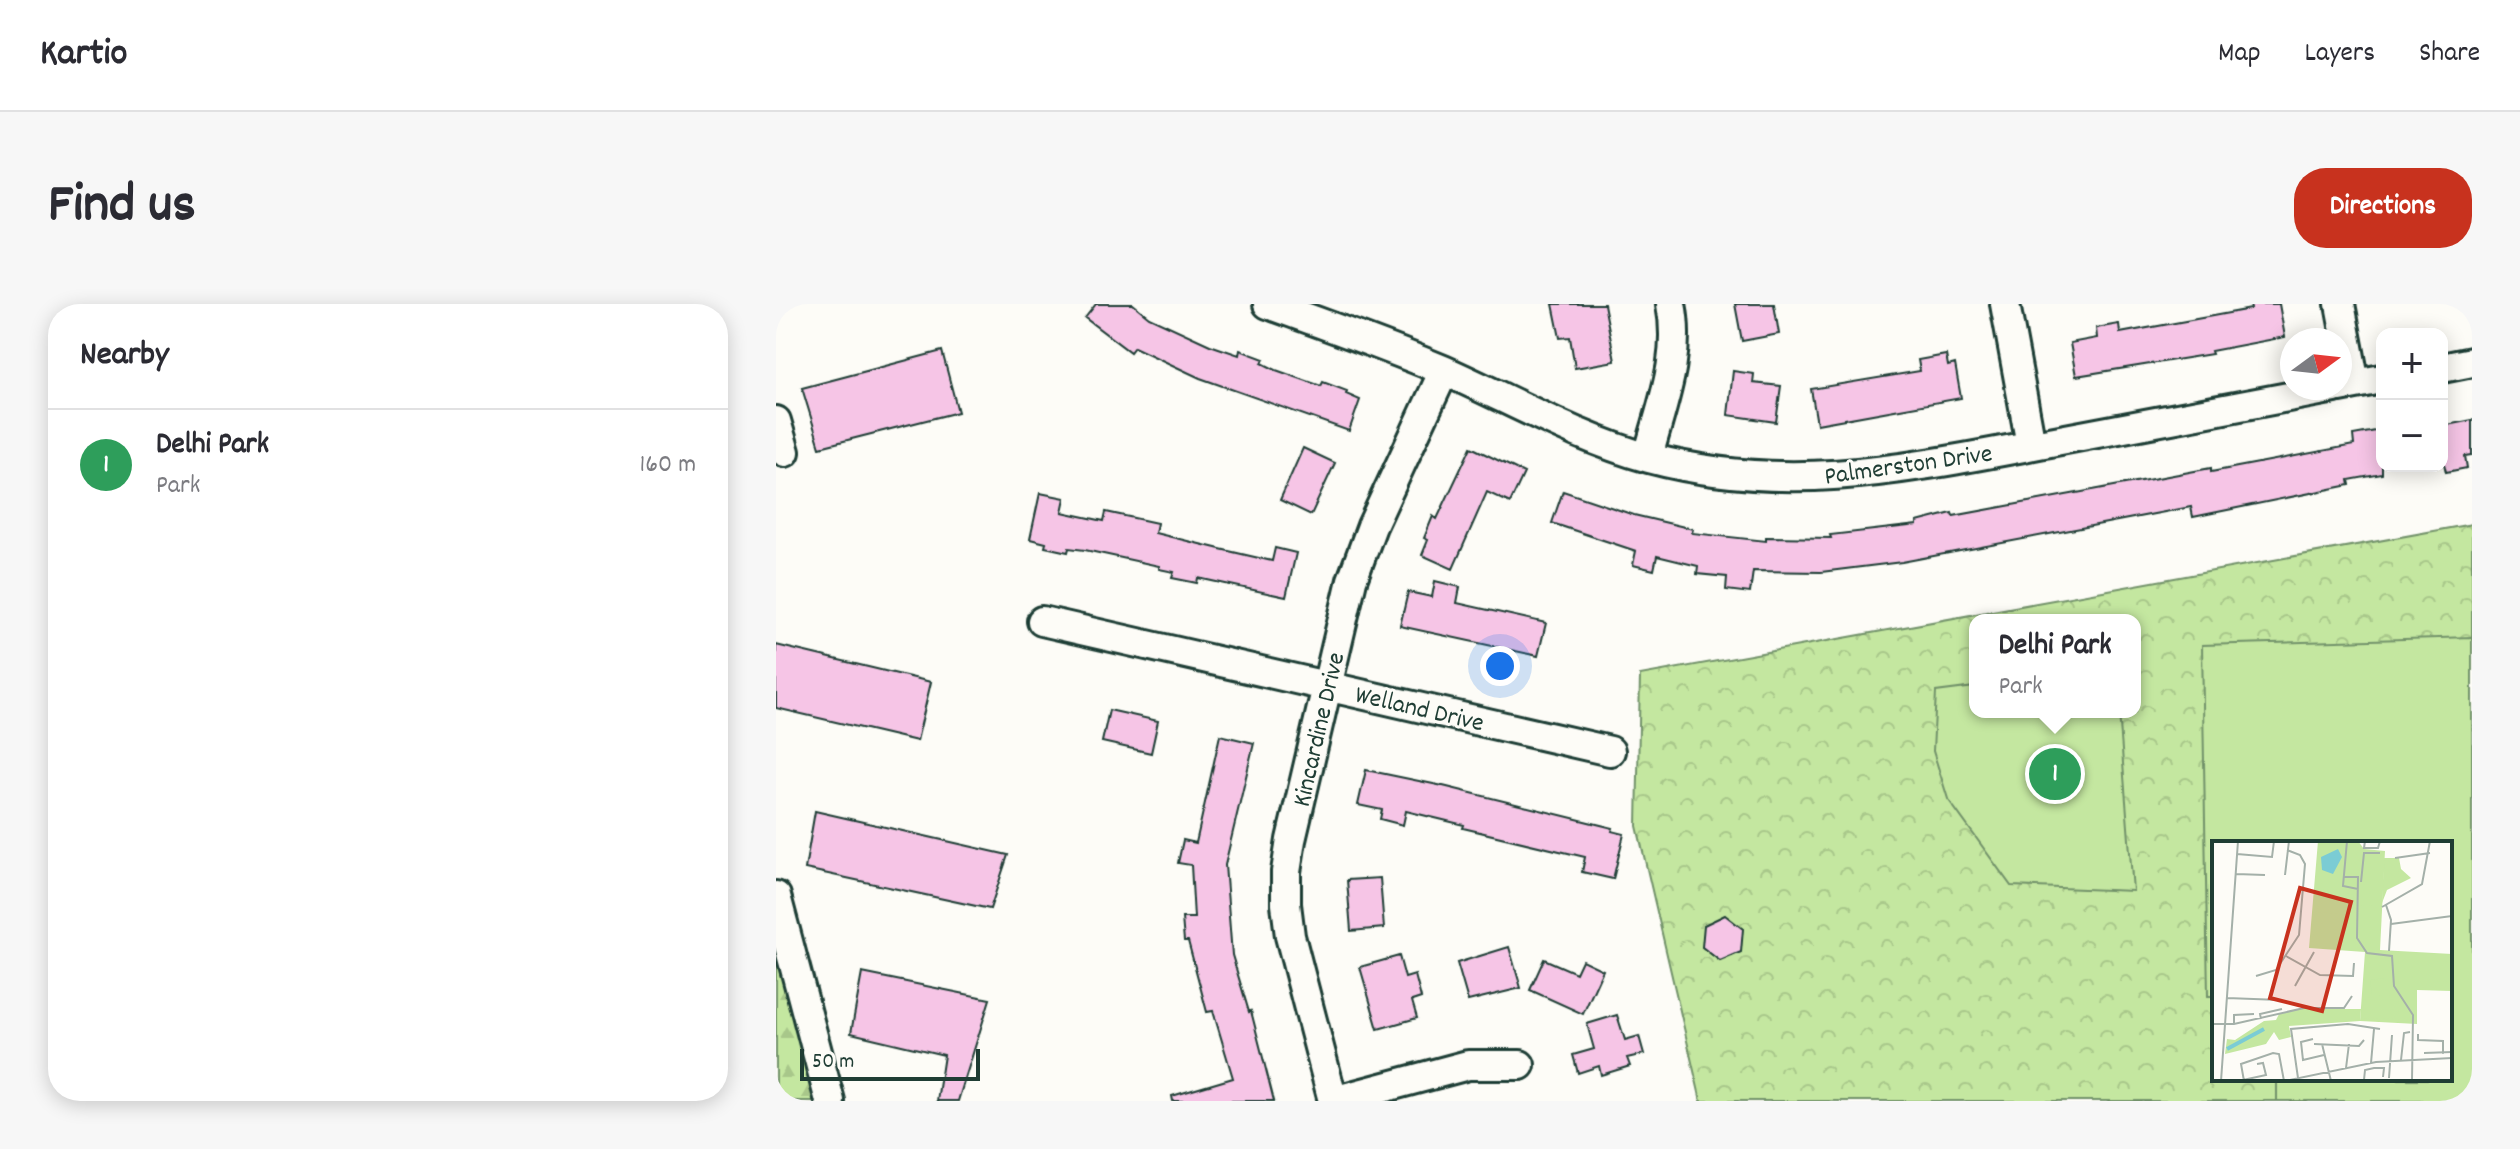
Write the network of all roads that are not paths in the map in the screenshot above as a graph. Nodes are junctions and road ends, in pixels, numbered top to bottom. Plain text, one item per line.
1 (1268, 304) edge
2 (1671, 304) edge
3 (2005, 304) edge
4 (2340, 304) edge
5 (2472, 362) edge
6 (2448, 367) edge
7 (1444, 371) junction
8 (2353, 385) edge
9 (776, 421) edge
10 (2031, 445) junction
11 (785, 452) dead end
12 (1648, 457) junction
13 (1042, 621) dead end
14 (1327, 685) junction
15 (1610, 751) dead end
16 (776, 896) edge
17 (1520, 1065) dead end
18 (830, 1101) edge
19 (1333, 1101) edge

1 - 7 street, Palmerston Drive
2 - 12 street
3 - 10 street
4 - 8 street
5 - 6 street
7 - 12 street, Palmerston Drive
7 - 14 street, Kincardine Drive
8 - 10 street, Palmerston Drive
9 - 11 street
10 - 12 street, Palmerston Drive
13 - 14 street, Welland Drive
14 - 15 street, Welland Drive
14 - 19 street, Kincardine Drive
16 - 18 street
17 - 19 street

